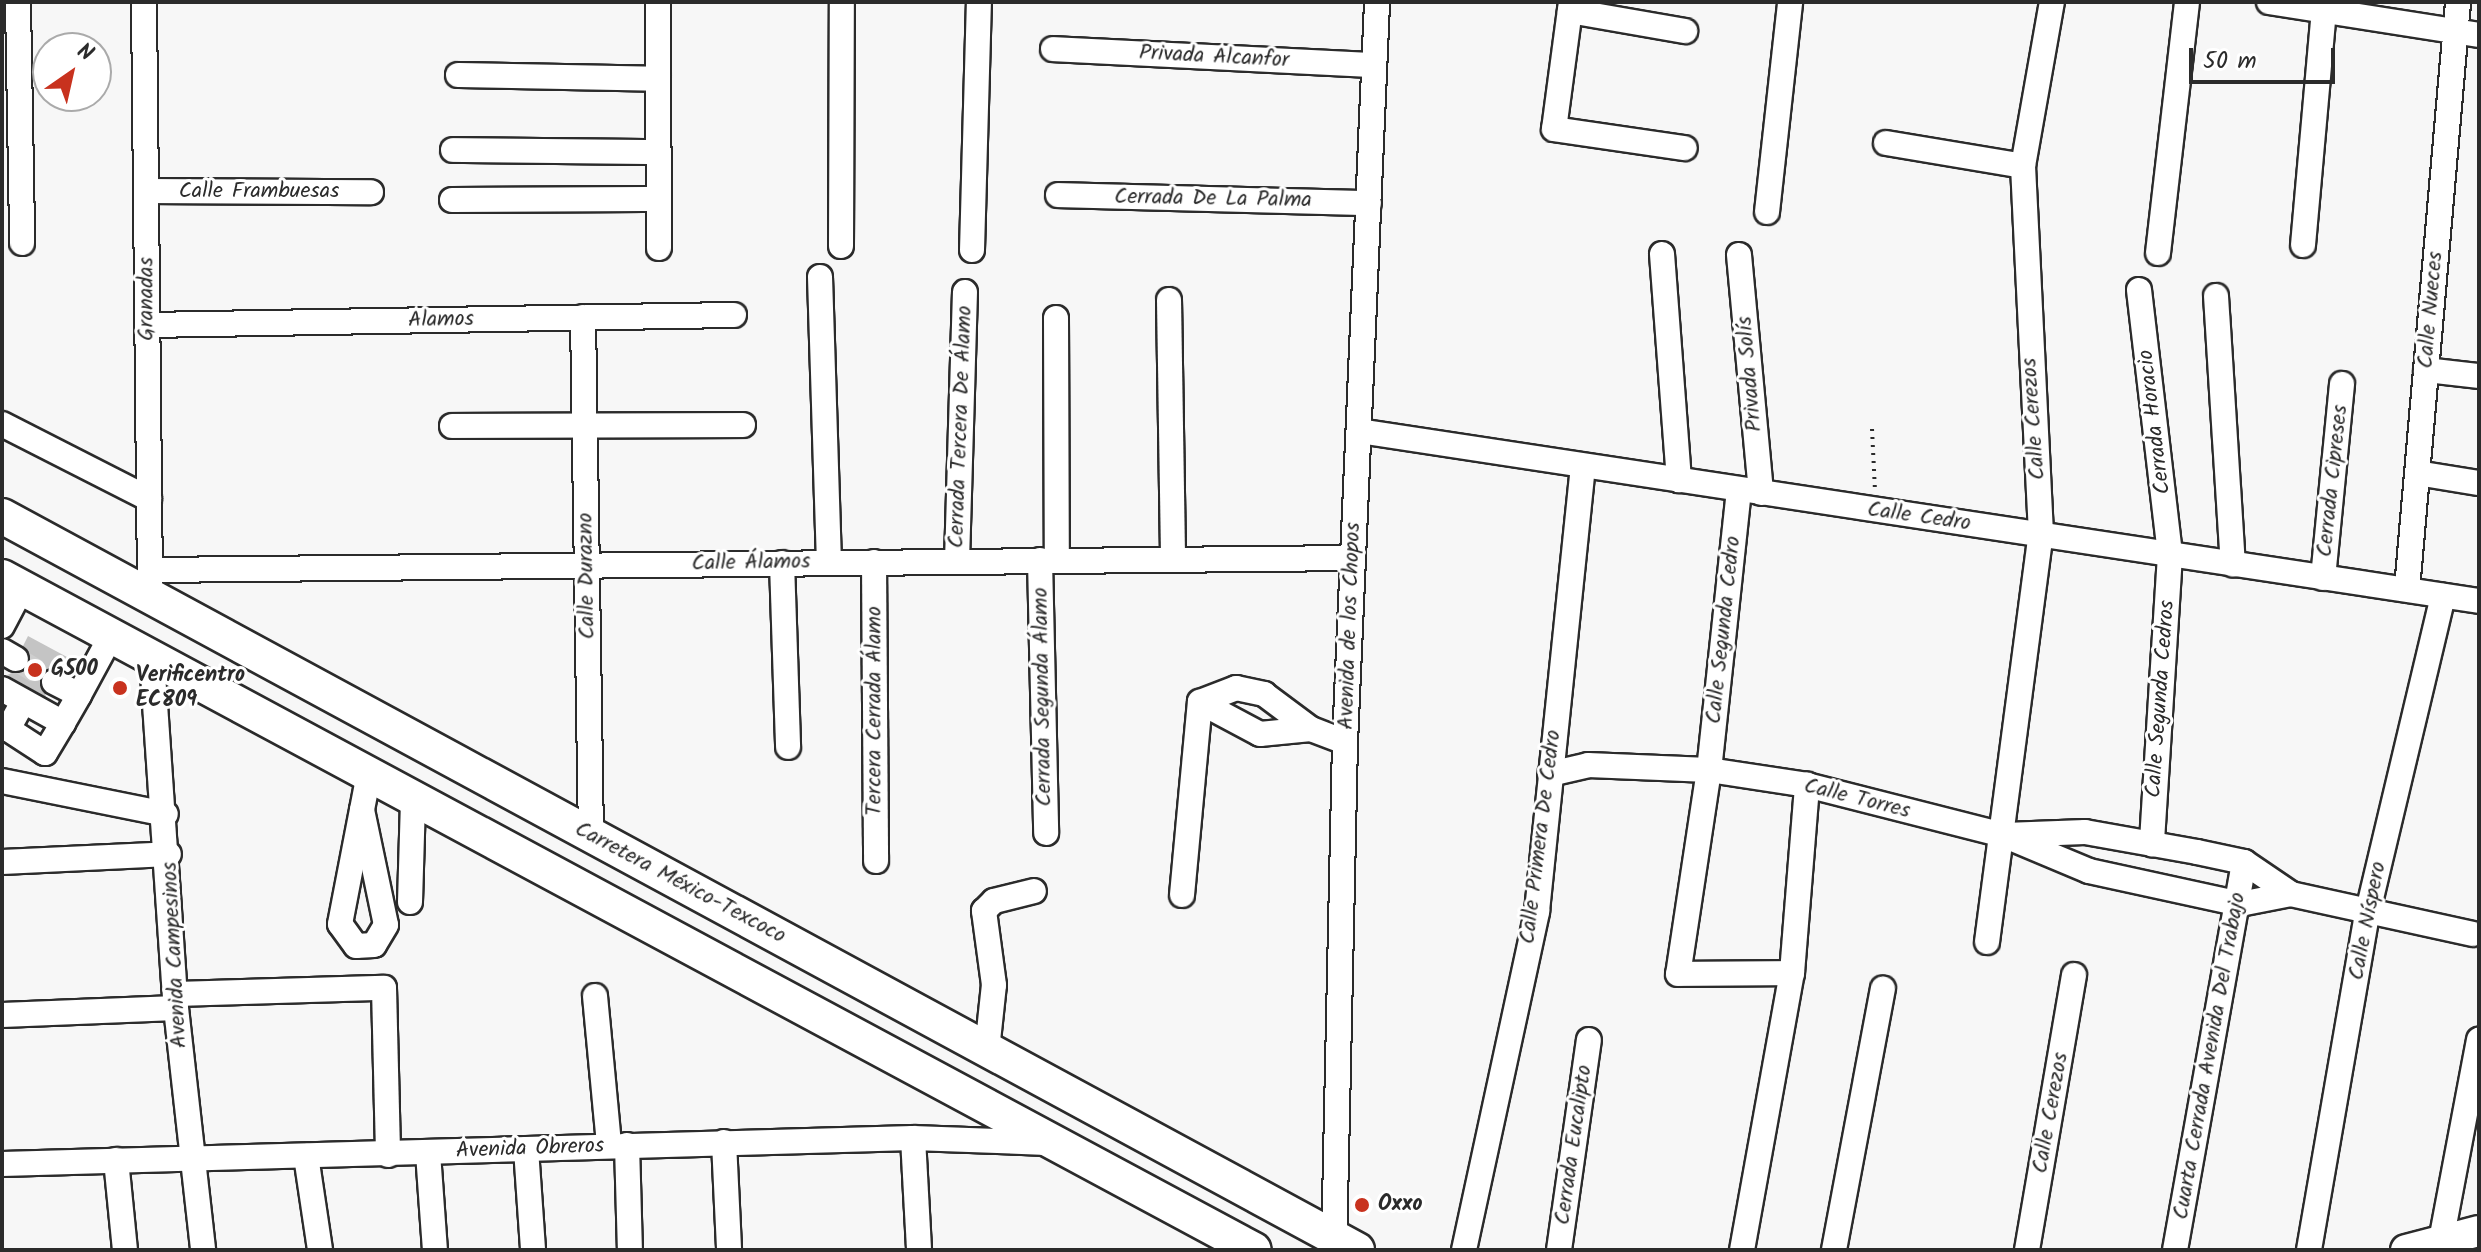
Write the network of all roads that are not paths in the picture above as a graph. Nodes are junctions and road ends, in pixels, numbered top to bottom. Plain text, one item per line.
1 (18, 2) edge
2 (144, 2) edge
3 (658, 2) edge
4 (842, 2) edge
5 (979, 2) edge
6 (1377, 2) edge
7 (1790, 2) edge
8 (2052, 2) edge
9 (2187, 2) edge
10 (2269, 2) edge
11 (2458, 2) edge
12 (1570, 7) edge
13 (2365, 10) edge
14 (2324, 11) junction
15 (1685, 31) dead end
16 (2467, 33) edge
17 (1053, 49) dead end
18 (1374, 65) junction
19 (458, 75) dead end
20 (658, 79) junction
21 (1886, 143) dead end
22 (1685, 148) dead end
23 (453, 150) dead end
24 (658, 152) junction
25 (2023, 166) junction
26 (146, 191) junction
27 (371, 192) dead end
28 (1058, 195) dead end
29 (659, 199) junction
30 (452, 200) dead end
31 (1369, 203) junction
32 (1767, 212) dead end
33 (22, 243) dead end
34 (2303, 245) dead end
35 (841, 246) dead end
36 (659, 248) dead end
37 (972, 250) dead end
38 (2158, 253) dead end
39 (1662, 254) dead end
40 (1739, 255) dead end
41 (820, 277) dead end
42 (2139, 290) dead end
43 (965, 292) dead end
44 (2216, 296) dead end
45 (1169, 300) dead end
46 (734, 315) dead end
47 (583, 317) junction
48 (1056, 318) dead end
49 (147, 325) junction
50 (2426, 370) junction
51 (2479, 376) edge
52 (2342, 384) dead end
53 (2, 424) edge
54 (743, 425) dead end
55 (452, 426) dead end
56 (585, 426) junction
57 (1359, 431) junction
58 (1583, 466) junction
59 (2417, 473) junction
60 (1679, 480) junction
61 (2479, 483) edge
62 (1750, 491) junction
63 (149, 499) junction
64 (2, 516) edge
65 (2041, 534) junction
66 (2170, 555) junction
67 (1353, 558) junction
68 (1173, 559) junction
69 (1048, 560) junction
70 (957, 561) junction
71 (829, 562) junction
72 (874, 562) junction
73 (782, 563) junction
74 (2233, 564) junction
75 (587, 565) junction
76 (2323, 578) junction
77 (12, 582) edge
78 (150, 583) junction
79 (2407, 589) junction
80 (2443, 596) junction
81 (2479, 601) edge
82 (2, 626) edge
83 (111, 636) junction
84 (152, 660) junction
85 (54, 682) tunnel mouth
86 (2, 689) edge
87 (79, 695) junction
88 (23, 702) junction
89 (1200, 702) junction
90 (63, 723) junction
91 (1311, 729) junction
92 (1345, 742) junction
93 (788, 747) dead end
94 (1709, 770) junction
95 (369, 774) junction
96 (1550, 774) junction
97 (2, 781) edge
98 (1807, 785) junction
99 (413, 798) junction
100 (362, 810) junction
101 (166, 814) junction
102 (1046, 833) dead end
103 (591, 835) junction
104 (2003, 835) junction
105 (2152, 844) junction
106 (169, 854) junction
107 (876, 861) dead end
108 (2, 862) edge
109 (2244, 862) junction
110 (1034, 891) dead end
111 (2291, 894) junction
112 (1182, 895) dead end
113 (410, 902) dead end
114 (2240, 904) junction
115 (2367, 915) junction
116 (2477, 935) edge
117 (1987, 942) dead end
118 (1792, 973) junction
119 (2074, 975) dead end
120 (1883, 989) dead end
121 (595, 996) dead end
122 (176, 1001) junction
123 (2, 1015) edge
124 (1589, 1040) dead end
125 (2479, 1040) edge
126 (987, 1050) junction
127 (913, 1138) junction
128 (724, 1142) junction
129 (1059, 1144) junction
130 (618, 1145) junction
131 (526, 1149) junction
132 (428, 1153) junction
133 (388, 1155) junction
134 (306, 1156) junction
135 (116, 1160) junction
136 (192, 1161) junction
137 (2, 1164) edge
138 (2479, 1231) edge
139 (1342, 1246) edge
140 (2419, 1247) edge
141 (125, 1250) edge
142 (203, 1250) edge
143 (320, 1250) edge
144 (435, 1250) edge
145 (533, 1250) edge
146 (630, 1250) edge
147 (729, 1250) edge
148 (919, 1250) edge
149 (1254, 1250) edge
150 (1464, 1250) edge
151 (1559, 1250) edge
152 (1742, 1250) edge
153 (1834, 1250) edge
154 (2027, 1250) edge
155 (2175, 1250) edge
156 (2309, 1250) edge

1 - 33 street
2 - 26 street, Granadas
3 - 20 street
4 - 35 street
5 - 37 street
6 - 18 street, Avenida de los Chopos
7 - 32 street
8 - 25 street, Calle Cerezos
9 - 38 street
10 - 14 street
11 - 16 street, Calle Nueces
12 - 15 street
12 - 22 street
13 - 14 street
13 - 16 street
14 - 34 street
16 - 50 street, Calle Nueces
17 - 18 street, Privada Alcanfor
18 - 31 street, Avenida de los Chopos
19 - 20 street
20 - 24 street
21 - 25 street
23 - 24 street
24 - 29 street
25 - 65 street, Calle Cerezos
26 - 27 street, Calle Frambuesas
26 - 49 street, Granadas
28 - 31 street, Cerrada De La Palma
29 - 30 street
29 - 36 street
31 - 57 street, Avenida de los Chopos
39 - 60 street
40 - 62 street, Privada Solís
41 - 71 street
42 - 66 street, Cerrada Horacio
43 - 70 street, Cerrada Tercera De Álamo
44 - 74 street
45 - 68 street
46 - 47 street, Alamos
47 - 49 street, Alamos
47 - 56 street, Calle Durazno
48 - 69 street, Cerrada Segunda Álamo
49 - 63 street, Granadas
50 - 51 street
50 - 59 street, Calle Nueces
52 - 76 street, Cerrada Cipreses
53 - 63 street
54 - 56 street
55 - 56 street
56 - 75 street, Calle Durazno
57 - 58 street, Calle Cedro
57 - 67 street, Avenida de los Chopos
58 - 60 street, Calle Cedro
58 - 96 street, Calle Primera De Cedro
59 - 61 street
59 - 79 street, Calle Nueces
60 - 62 street, Calle Cedro
62 - 65 street, Calle Cedro
62 - 94 street, Calle Segunda Cedro
63 - 78 street, Granadas
64 - 78 highway, Carretera México-Texcoco
65 - 66 street, Calle Cedro
65 - 104 street, Calle Cerezos
66 - 74 street, Calle Cedro
66 - 105 street, Calle Segunda Cedros
67 - 68 street, Calle Álamos
67 - 92 street, Avenida de los Chopos
68 - 69 street, Calle Álamos
69 - 70 street, Calle Álamos
69 - 102 street, Cerrada Segunda Álamo
70 - 72 street, Calle Álamos
71 - 72 street, Calle Álamos
71 - 73 street, Calle Álamos
72 - 107 street, Tercera Cerrada Álamo
73 - 75 street, Calle Álamos
73 - 93 street
74 - 76 street, Calle Cedro
75 - 78 street, Calle Álamos
75 - 103 street, Calle Durazno
76 - 79 street, Calle Cedro
77 - 82 street
77 - 83 highway
78 - 103 highway, Carretera México-Texcoco
79 - 80 street, Calle Cedro
80 - 81 street, Calle Cedro
80 - 115 street, Calle Níspero
83 - 84 highway
83 - 87 street
84 - 95 highway
84 - 101 street, Avenida Campesinos
85 - 87 street
86 - 88 street
87 - 90 street
88 - 90 street
88 - 90 street
89 - 91 street
89 - 91 street
89 - 112 street
91 - 92 street
92 - 139 street, Avenida de los Chopos
94 - 96 street, Calle Torres
94 - 98 street, Calle Torres
94 - 118 street
95 - 99 highway
95 - 100 street
96 - 150 street, Calle Primera De Cedro
97 - 101 street
98 - 104 street, Calle Torres
98 - 118 street
99 - 113 street
99 - 129 highway
100 - 100 street
101 - 106 street, Avenida Campesinos
103 - 126 highway, Carretera México-Texcoco
104 - 105 street, Calle Torres
104 - 114 street, Calle Torres
104 - 117 street, Calle Cerezos
105 - 109 street, Calle Torres
106 - 108 street
106 - 122 street, Avenida Campesinos
109 - 111 street, Calle Torres
109 - 114 street, Cuarta Cerrada Avenida Del Trabajo
110 - 126 street
111 - 114 street, Calle Torres
111 - 115 street, Calle Torres
114 - 155 street, Cuarta Cerrada Avenida Del Trabajo
115 - 116 street, Calle Torres
115 - 156 street, Calle Níspero
118 - 152 street
119 - 154 street, Calle Cerezos
120 - 153 street
121 - 130 street
122 - 123 street
122 - 133 street
122 - 136 street, Avenida Campesinos
124 - 151 street, Cerrada Eucalipto
125 - 140 street
126 - 139 highway, Carretera México-Texcoco
127 - 128 street, Avenida Obreros
127 - 129 street, Avenida Obreros
127 - 148 street
128 - 130 street, Avenida Obreros
128 - 147 street
129 - 149 highway
130 - 131 street, Avenida Obreros
130 - 146 street
131 - 132 street, Avenida Obreros
131 - 145 street
132 - 133 street, Avenida Obreros
132 - 144 street
133 - 134 street, Avenida Obreros
134 - 136 street, Avenida Obreros
134 - 143 street
135 - 136 street, Avenida Obreros
135 - 137 street, Avenida Obreros
135 - 141 street
136 - 142 street, Avenida Campesinos
138 - 140 main road

